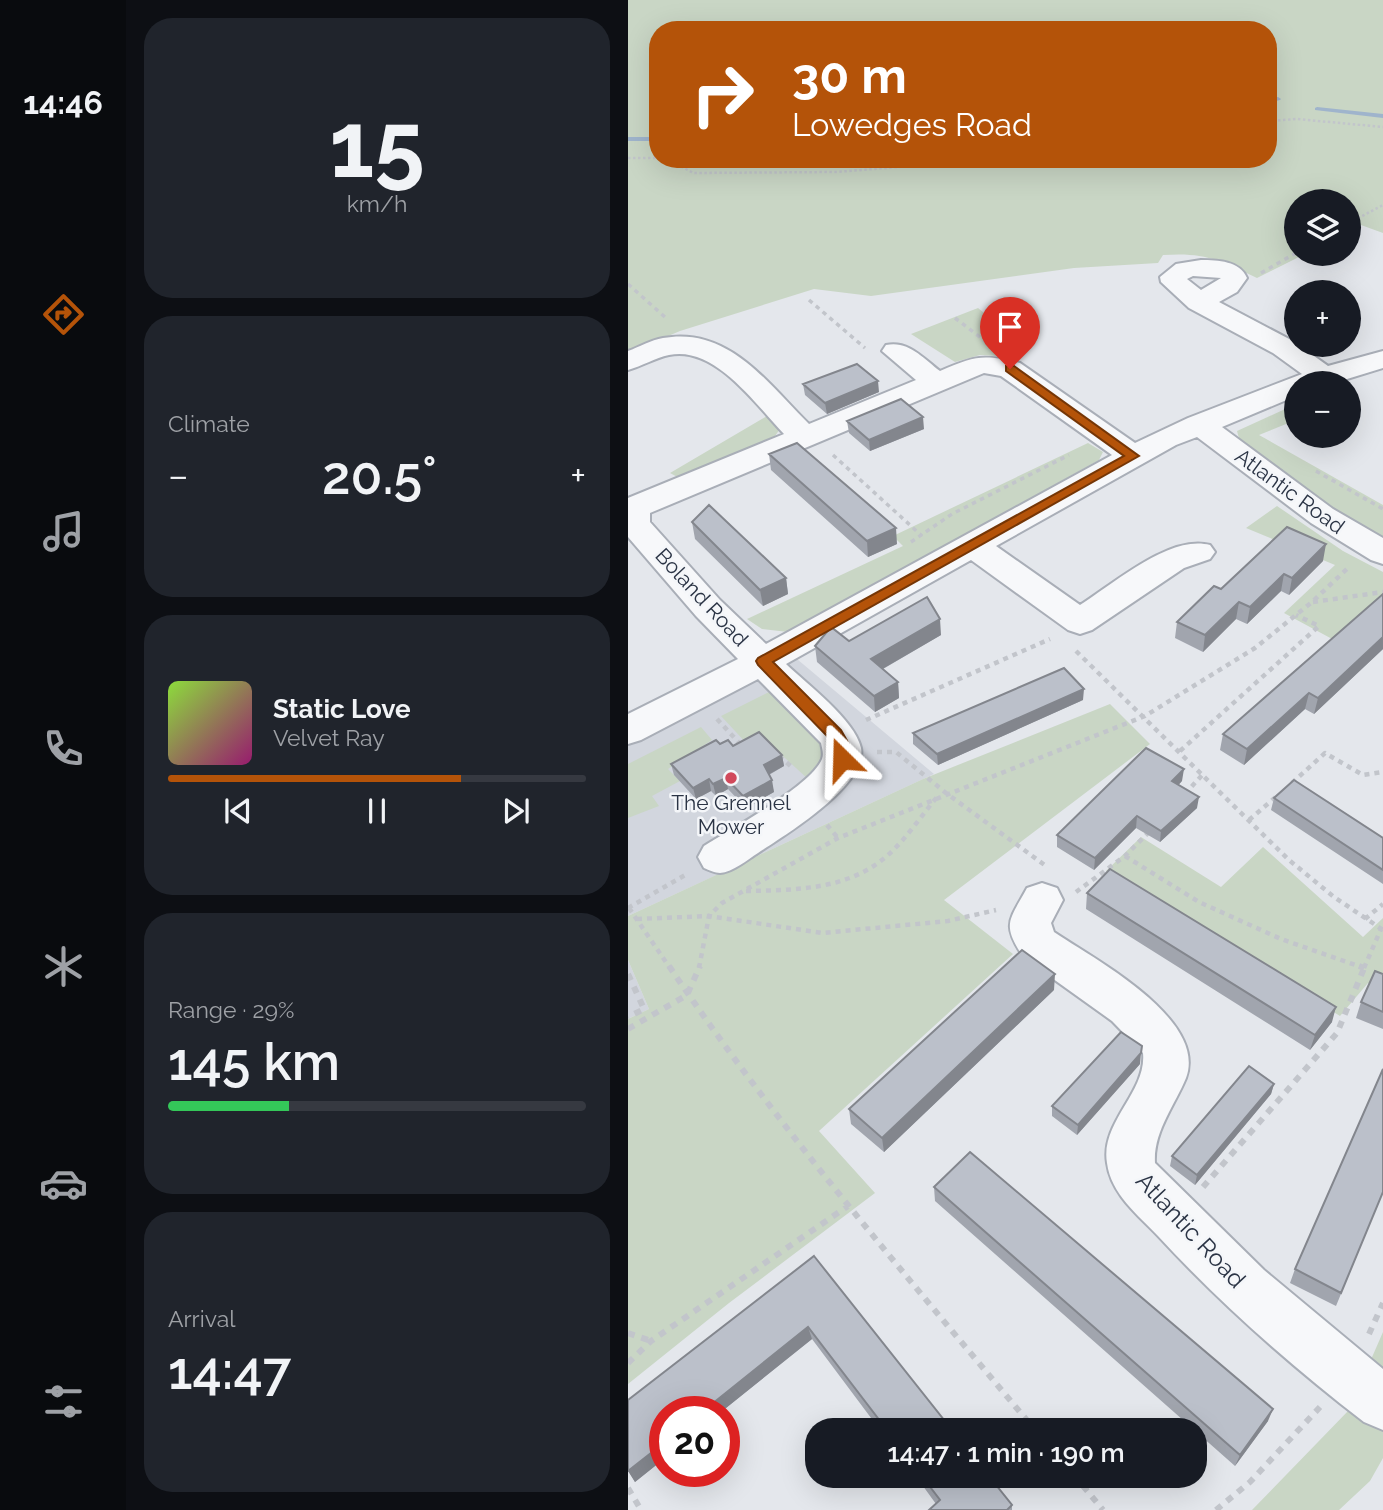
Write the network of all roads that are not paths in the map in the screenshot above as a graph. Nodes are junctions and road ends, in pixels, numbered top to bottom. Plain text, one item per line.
1 (1199, 302) dead end
2 (896, 351) road end
3 (1383, 359) edge
4 (628, 360) edge
5 (1300, 371) edge
6 (1344, 371) edge
7 (935, 381) junction
8 (1284, 391) edge
9 (1199, 424) junction
10 (807, 435) junction
11 (1133, 456) junction
12 (1377, 550) edge
13 (1198, 552) dead end
14 (961, 553) junction
15 (763, 661) junction
16 (628, 730) edge
17 (719, 857) road end
18 (1060, 885) road end
19 (1366, 1390) edge

1 - 5 street
2 - 7 street
3 - 6 street
4 - 10 street
7 - 10 street, Boland Road
7 - 11 street, Boland Road
8 - 9 street
9 - 11 street
9 - 12 street, Atlantic Road
10 - 15 street, Boland Road
11 - 14 street
13 - 14 street
14 - 15 street
15 - 16 street
15 - 17 street
18 - 19 street, Atlantic Road

